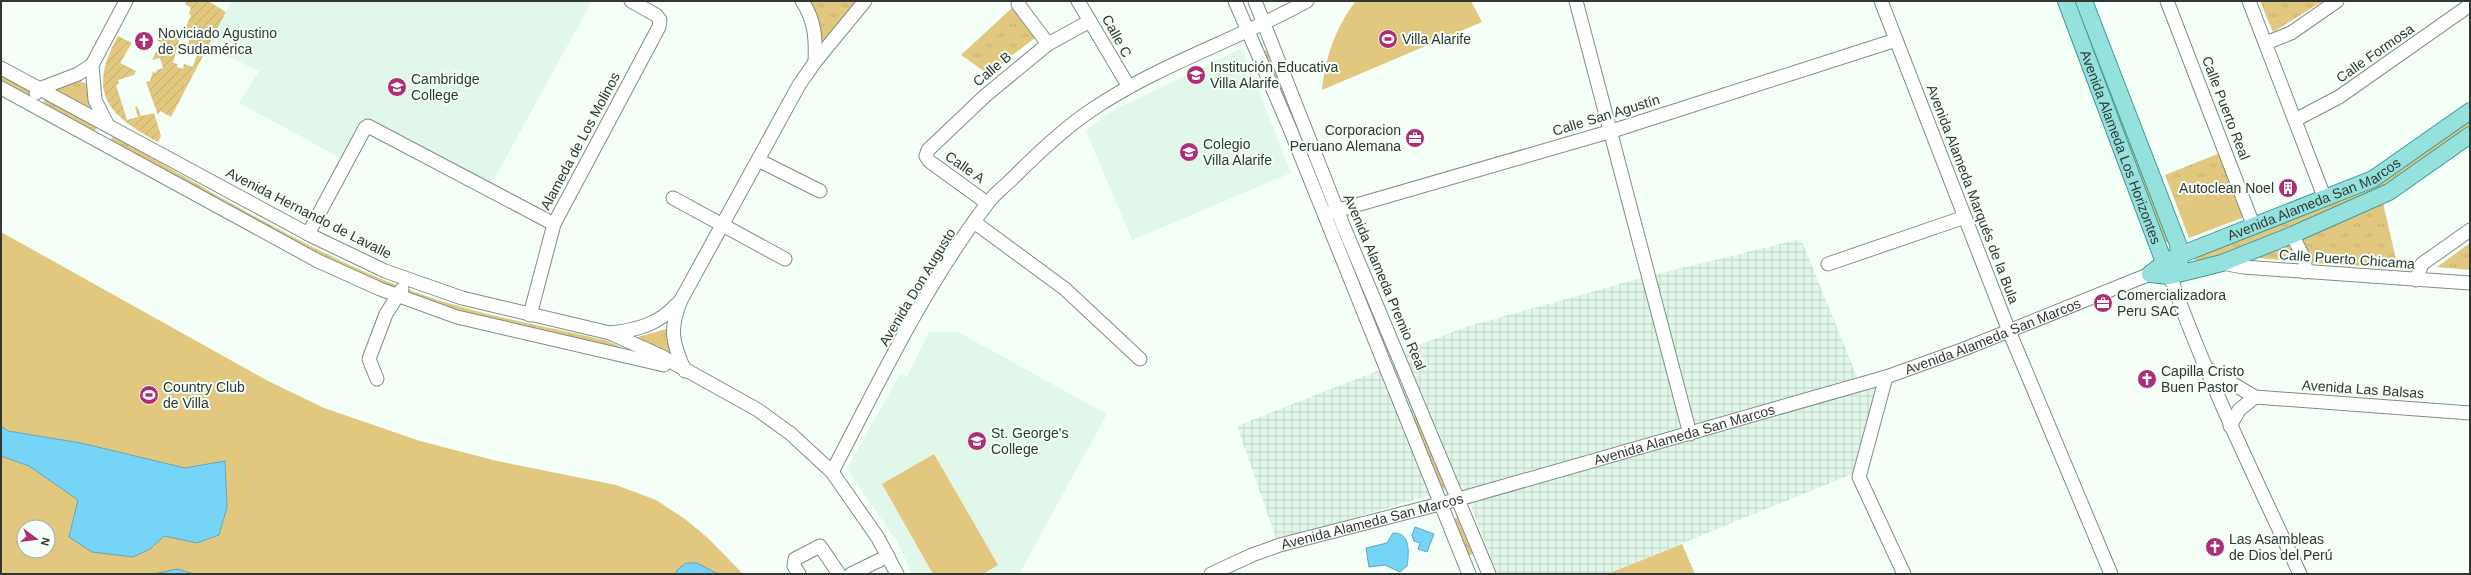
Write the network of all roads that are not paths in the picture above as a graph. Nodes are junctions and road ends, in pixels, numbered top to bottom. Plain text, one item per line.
1 (126, 1) edge
2 (631, 1) edge
3 (802, 1) edge
4 (865, 1) edge
5 (1078, 1) edge
6 (1235, 1) edge
7 (1254, 1) edge
8 (1307, 1) edge
9 (1576, 1) edge
10 (1881, 1) edge
11 (2066, 1) edge
12 (2084, 1) edge
13 (2167, 1) edge
14 (2249, 1) edge
15 (2337, 1) edge
16 (1018, 4) dead end
17 (2470, 5) edge
18 (1090, 20) junction
19 (1264, 25) junction
20 (1248, 32) junction
21 (1896, 40) junction
22 (2266, 43) junction
23 (1048, 44) junction
24 (815, 62) junction
25 (92, 65) junction
26 (1, 68) edge
27 (1129, 87) junction
28 (1, 88) edge
29 (39, 89) junction
30 (30, 104) junction
31 (2470, 111) edge
32 (2295, 120) junction
33 (107, 125) junction
34 (1612, 131) junction
35 (1307, 134) junction
36 (2470, 135) edge
37 (1294, 141) junction
38 (98, 142) junction
39 (926, 156) joint
40 (758, 160) junction
41 (820, 191) dead end
42 (673, 198) dead end
43 (2325, 199) junction
44 (987, 203) junction
45 (1337, 211) junction
46 (1323, 216) junction
47 (1965, 216) junction
48 (974, 222) junction
49 (554, 224) junction
50 (722, 225) junction
51 (2254, 228) junction
52 (2470, 230) edge
53 (308, 234) junction
54 (2292, 235) junction
55 (2180, 255) junction
56 (785, 259) dead end
57 (2222, 263) junction
58 (1828, 264) dead end
59 (2172, 271) junction
60 (2305, 272) junction
61 (2150, 274) joint
62 (406, 278) junction
63 (2416, 280) junction
64 (2470, 283) edge
65 (399, 296) junction
66 (681, 300) junction
67 (530, 315) junction
68 (2009, 331) junction
69 (610, 333) junction
70 (1398, 354) junction
71 (1140, 359) dead end
72 (1383, 360) junction
73 (2204, 366) junction
74 (685, 371) junction
75 (1886, 376) junction
76 (377, 379) dead end
77 (2255, 397) junction
78 (1417, 400) junction
79 (1402, 407) junction
80 (2470, 413) edge
81 (2230, 426) junction
82 (1690, 434) junction
83 (832, 472) junction
84 (1459, 499) junction
85 (1440, 504) junction
86 (888, 556) junction
87 (799, 574) edge
88 (839, 574) edge
89 (851, 574) edge
90 (897, 574) edge
91 (1211, 574) edge
92 (1469, 574) edge
93 (1489, 574) edge
94 (1904, 574) edge
95 (2111, 574) edge
96 (2300, 574) edge

1 - 25 street
2 - 49 street, Alameda de Los Molinos
3 - 24 street
4 - 24 street
5 - 18 street, Calle C
6 - 20 street
7 - 19 street, Avenida Alameda Premio Real
8 - 19 street, Avenida Don Augusto
9 - 34 street
10 - 21 street, Avenida Alameda Marqués de la Bula
11 - 59 main road, Avenida Alameda Los Horizontes
12 - 55 main road, Avenida Alameda Los Horizontes
13 - 51 street, Calle Puerto Real
14 - 22 street
15 - 22 street
16 - 23 street
17 - 32 street, Calle Formosa
18 - 23 street, Calle B
18 - 27 street, Calle C
19 - 20 street, Avenida Don Augusto
19 - 35 street, Avenida Alameda Premio Real
20 - 27 street, Avenida Don Augusto
20 - 37 street
21 - 34 street, Calle San Agustín
21 - 47 street, Avenida Alameda Marqués de la Bula
22 - 32 street
23 - 39 street, Calle B
24 - 40 street
25 - 29 street
25 - 33 street
26 - 29 street, Avenida Hernando de Lavalle
27 - 44 street, Avenida Don Augusto
28 - 30 street, Avenida Hernando de Lavalle
29 - 30 street
29 - 33 street, Avenida Hernando de Lavalle
30 - 38 street, Avenida Hernando de Lavalle
31 - 43 main road, Avenida Alameda San Marcos
32 - 43 street
33 - 38 street
33 - 53 street, Avenida Hernando de Lavalle
34 - 45 street, Calle San Agustín
34 - 82 street
35 - 37 street
35 - 45 street, Avenida Alameda Premio Real
36 - 54 main road, Avenida Alameda San Marcos
37 - 46 street
38 - 65 street, Avenida Hernando de Lavalle
39 - 44 street, Calle A
40 - 41 street
40 - 50 street
42 - 50 street
43 - 51 main road, Avenida Alameda San Marcos
44 - 48 street, Avenida Don Augusto
45 - 46 street, Calle San Agustín
45 - 70 street, Avenida Alameda Premio Real
46 - 72 street
47 - 58 street
47 - 68 street, Avenida Alameda Marqués de la Bula
48 - 71 street
48 - 83 street, Avenida Don Augusto
49 - 53 street
49 - 67 street, Alameda de Los Molinos
50 - 56 street
50 - 66 street
51 - 55 main road, Avenida Alameda San Marcos
52 - 63 street
53 - 62 street, Avenida Hernando de Lavalle
54 - 57 main road, Avenida Alameda San Marcos
54 - 60 street
55 - 59 main road, Avenida Alameda San Marcos
57 - 59 main road, Avenida Alameda San Marcos
57 - 60 street, Calle Puerto Chicama
59 - 61 main road, Avenida Alameda San Marcos
59 - 73 street
60 - 63 street, Calle Puerto Chicama
61 - 68 street, Avenida Alameda San Marcos
62 - 65 street
62 - 67 street, Avenida Hernando de Lavalle
63 - 64 street, Calle Puerto Chicama
65 - 74 street, Avenida Hernando de Lavalle
65 - 76 street
66 - 69 street
66 - 74 street
67 - 69 street, Avenida Hernando de Lavalle
68 - 75 street, Avenida Alameda San Marcos
68 - 95 street, Avenida Alameda Marqués de la Bula
69 - 74 street, Avenida Hernando de Lavalle
70 - 72 street
70 - 78 street, Avenida Alameda Premio Real
72 - 79 street
73 - 77 street, Avenida Las Balsas
73 - 81 street
74 - 83 street, Avenida Hernando de Lavalle
75 - 82 street, Avenida Alameda San Marcos
75 - 94 street
77 - 80 street, Avenida Las Balsas
77 - 81 street
78 - 79 street
78 - 84 street, Avenida Alameda Premio Real
79 - 85 street
81 - 96 street
82 - 84 street, Avenida Alameda San Marcos
83 - 86 street, Avenida Hernando de Lavalle
84 - 85 street, Avenida Alameda San Marcos
84 - 93 street, Avenida Alameda Premio Real
85 - 91 street, Avenida Alameda San Marcos
85 - 92 street
86 - 89 street
86 - 90 street, Avenida Hernando de Lavalle
87 - 88 street

